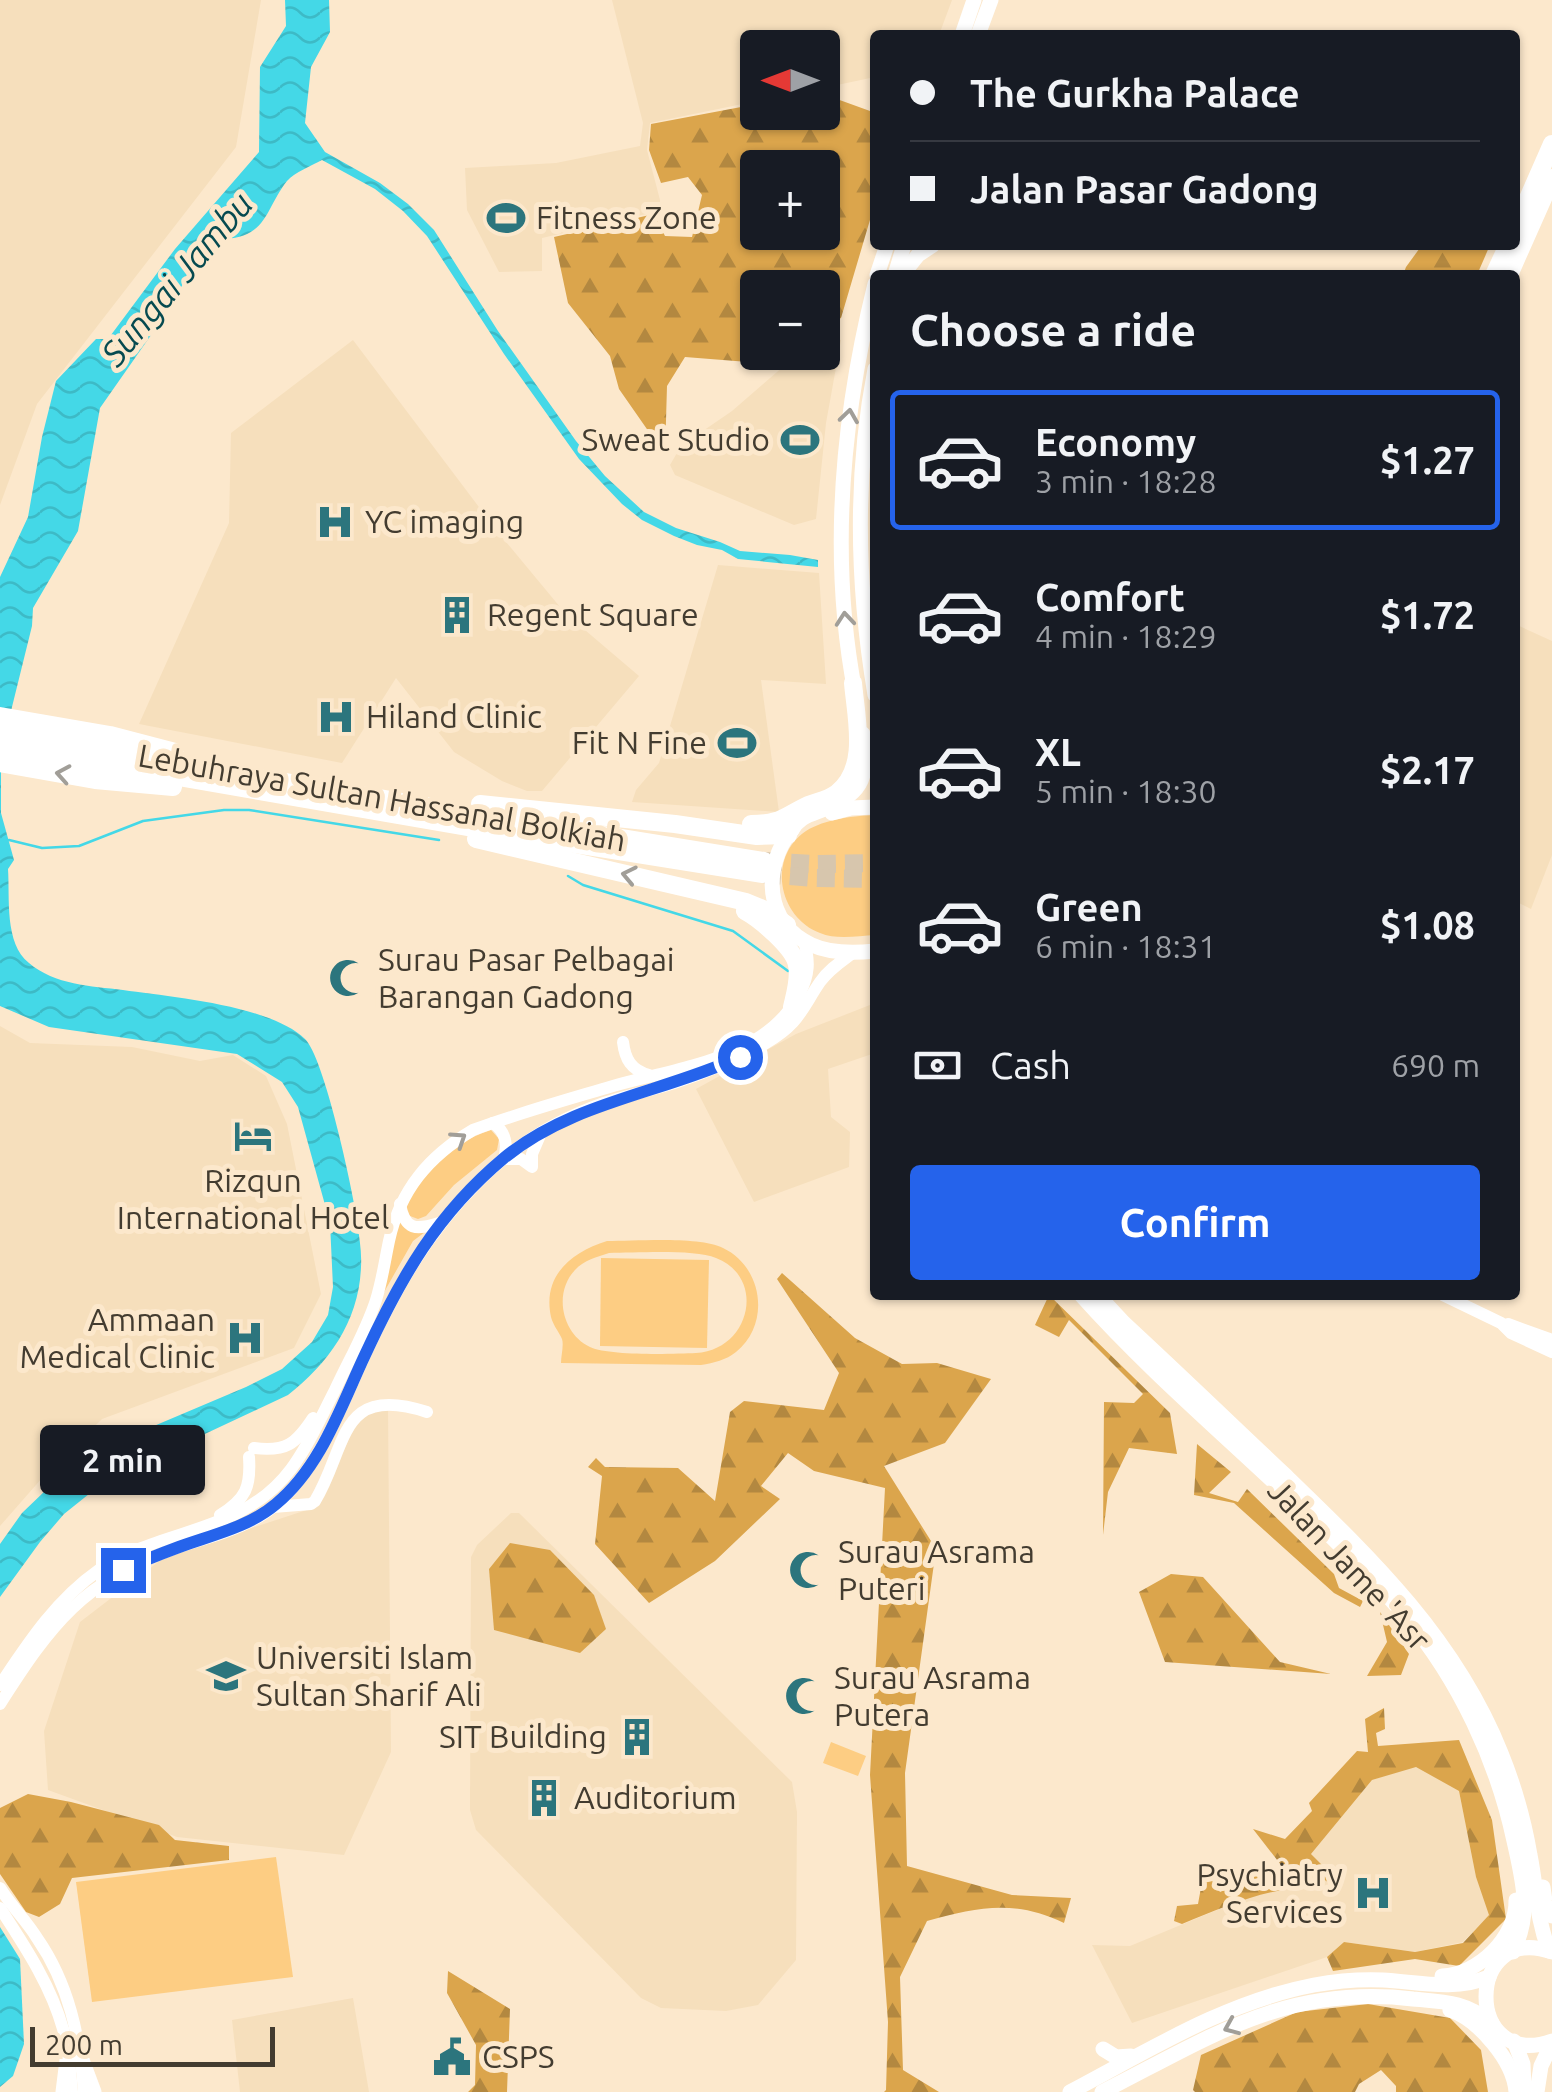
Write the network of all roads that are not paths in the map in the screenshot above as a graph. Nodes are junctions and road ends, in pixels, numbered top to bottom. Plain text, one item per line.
1 (965, 0) edge
2 (974, 0) edge
3 (991, 0) edge
4 (954, 30) edge
5 (964, 30) edge
6 (980, 30) edge
7 (1552, 144) edge
8 (1552, 178) edge
9 (1520, 217) edge
10 (925, 250) edge
11 (906, 270) edge
12 (1511, 270) edge
13 (870, 307) edge
14 (870, 407) edge
15 (870, 662) edge
16 (853, 683) junction
17 (0, 716) edge
18 (0, 733) edge
19 (33, 745) junction
20 (0, 746) edge
21 (0, 763) edge
22 (390, 800) junction
23 (870, 808) edge
24 (359, 809) junction
25 (675, 824) junction
26 (790, 832) junction
27 (687, 888) junction
28 (787, 925) junction
29 (804, 942) junction
30 (870, 951) edge
31 (854, 952) junction
32 (792, 1007) junction
33 (623, 1042) dead end
34 (652, 1075) junction
35 (492, 1123) junction
36 (541, 1132) junction
37 (504, 1159) junction
38 (400, 1204) junction
39 (442, 1222) junction
40 (1085, 1300) edge
41 (1103, 1300) edge
42 (1454, 1300) edge
43 (1500, 1323) junction
44 (1552, 1340) edge
45 (1552, 1352) edge
46 (334, 1390) junction
47 (427, 1412) dead end
48 (291, 1500) junction
49 (212, 1525) junction
50 (0, 1685) edge
51 (0, 1704) edge
52 (1515, 1846) junction
53 (1531, 1857) junction
54 (0, 1888) edge
55 (0, 1908) edge
56 (1552, 1916) edge
57 (38, 1938) junction
58 (1513, 1952) junction
59 (1550, 1952) edge
60 (1489, 1977) junction
61 (1382, 1988) junction
62 (59, 2018) junction
63 (1492, 2023) junction
64 (1514, 2041) junction
65 (1552, 2042) edge
66 (1102, 2049) dead end
67 (1142, 2053) junction
68 (75, 2056) junction
69 (1552, 2069) edge
70 (63, 2092) edge
71 (72, 2092) edge
72 (84, 2092) edge
73 (94, 2092) edge
74 (1070, 2092) edge
75 (1102, 2092) edge
76 (1516, 2092) edge
77 (1524, 2092) edge
78 (1538, 2092) edge
79 (1546, 2092) edge

1 - 4 main road
2 - 5 main road
3 - 6 main road
7 - 9 highway
8 - 12 highway
10 - 11 main road
16 -> 13 main road
14 - 15 main road
16 - 25 highway
16 - 26 main road
17 - 19 highway
18 - 19 highway, Lebuhraya Sultan Hassanal Bolkiah
19 - 20 highway, Lebuhraya Sultan Hassanal Bolkiah
19 - 21 highway
19 - 22 highway, Lebuhraya Sultan Hassanal Bolkiah
24 -> 19 highway, Lebuhraya Sultan Hassanal Bolkiah
22 - 24 highway, Lebuhraya Sultan Hassanal Bolkiah
22 - 25 highway
23 - 26 main road
27 -> 24 highway
25 - 26 highway
26 - 28 main road
27 - 28 highway
27 - 32 highway
28 - 29 main road
29 - 31 main road
29 - 32 street
30 - 31 main road
31 - 36 street
32 - 34 street
33 - 34 street
34 - 35 street
35 - 37 street
38 -> 35 street
36 - 37 street
36 - 37 street
37 - 39 street
38 - 39 street
38 - 46 street
39 - 48 street
40 - 52 main road, Jalan Jame 'Asr
41 - 53 main road, Jalan Jame 'Asr
42 - 43 street
43 - 44 street
43 - 45 street
46 - 49 street
46 - 49 street
47 - 48 street
48 - 51 street
49 - 50 street
52 - 58 main road, Jalan Jame 'Asr
52 - 61 main road
53 - 56 main road
53 - 59 main road, Jalan Jame 'Asr
54 - 57 street
55 - 62 street
57 - 62 street
57 - 68 street
58 - 59 main road
58 - 60 main road
60 - 61 main road
60 - 63 main road
61 - 63 main road
61 - 67 main road
61 -> 75 main road
61 - 76 main road
62 - 68 street
63 - 64 main road
64 - 65 main road
64 - 77 main road
65 - 78 main road
66 - 67 main road
67 - 74 main road
68 - 70 main road
68 - 71 street
68 - 72 street
68 - 73 main road
69 - 79 main road

